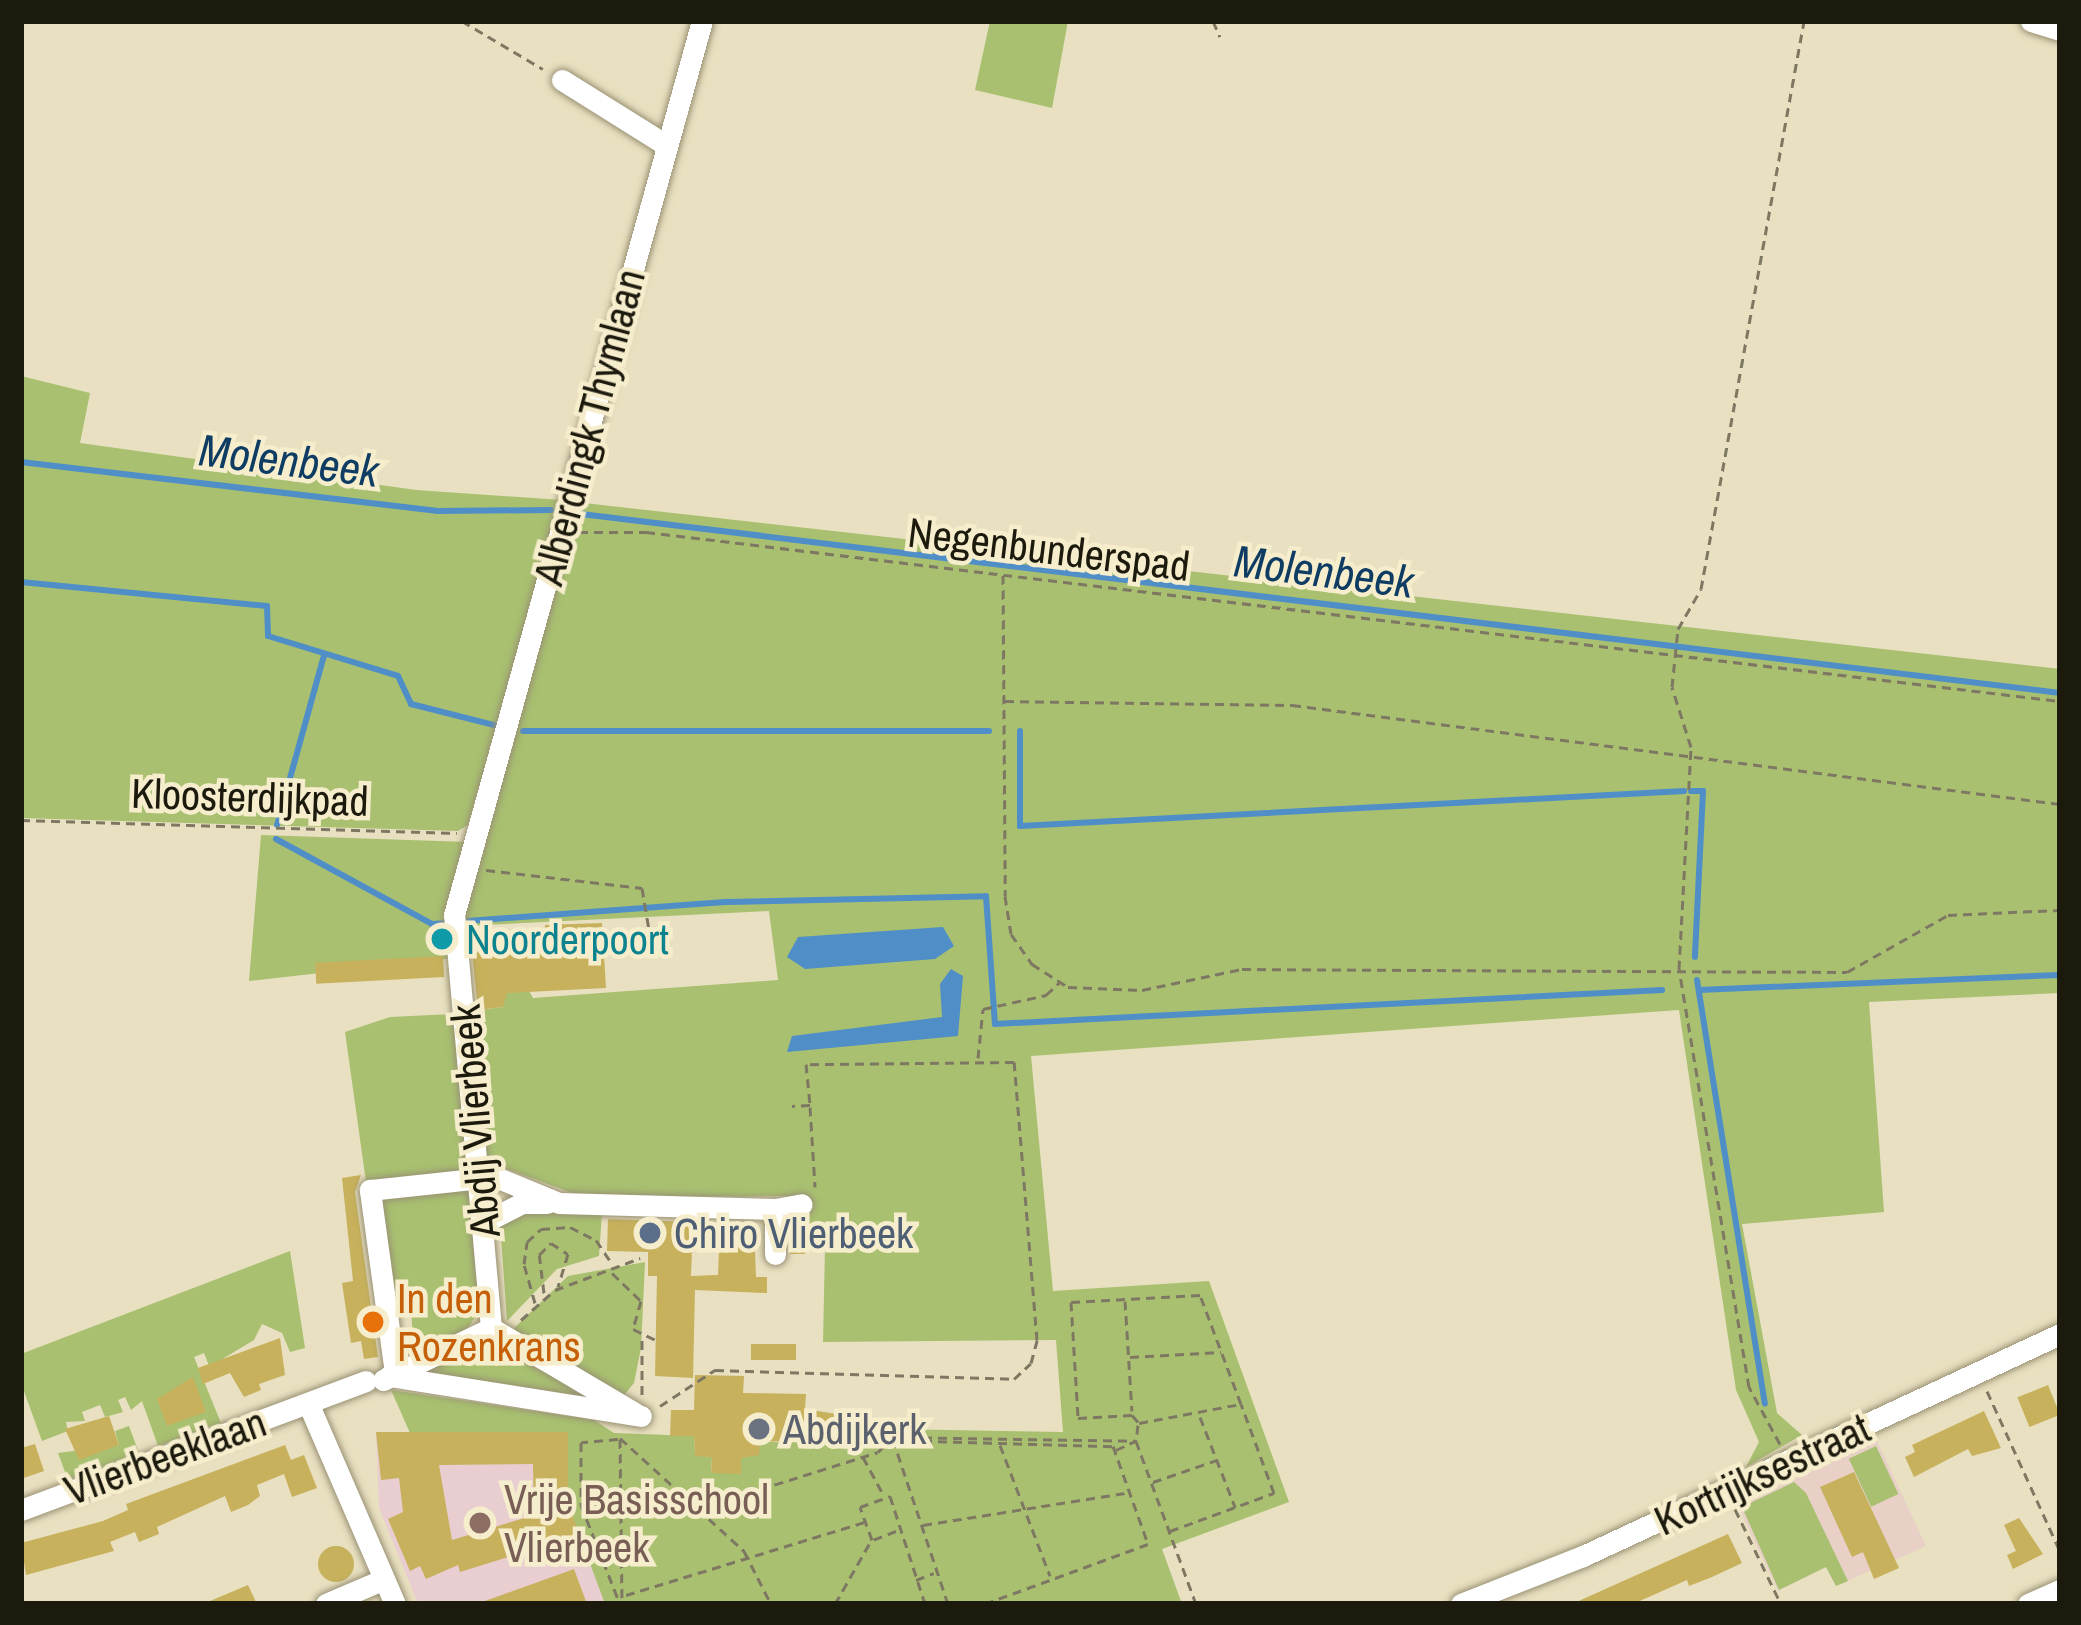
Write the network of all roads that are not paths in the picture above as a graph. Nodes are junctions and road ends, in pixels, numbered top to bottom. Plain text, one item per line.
1 (702, 21) edge
2 (2031, 21) edge
3 (2060, 30) edge
4 (562, 80) road end
5 (666, 145) junction
6 (454, 915) joint
7 (481, 1174) junction
8 (559, 1203) junction
9 (802, 1204) road end
10 (776, 1209) junction
11 (485, 1222) junction
12 (775, 1254) dead end
13 (490, 1328) junction
14 (2060, 1334) edge
15 (383, 1378) junction
16 (308, 1403) junction
17 (21, 1510) edge
18 (385, 1579) junction
19 (2060, 1590) edge
20 (326, 1604) edge
21 (395, 1604) edge
22 (1461, 1604) edge
23 (2028, 1604) edge

1 - 5 street, Alberdingk Thymlaan
2 - 3 street
4 - 5 street
5 - 6 street, Alberdingk Thymlaan
6 - 7 street, Abdij Vlierbeek
7 - 8 street
7 - 11 street, Abdij Vlierbeek
7 - 15 street
8 - 10 street
8 - 11 street
9 - 10 street
10 - 12 street
11 - 13 street, Abdij Vlierbeek
13 - 15 street
13 - 15 street
14 - 22 street, Kortrijksestraat
15 - 16 street
16 - 17 street, Vlierbeeklaan
16 - 18 street
18 - 20 street
18 - 21 street
19 - 23 street

